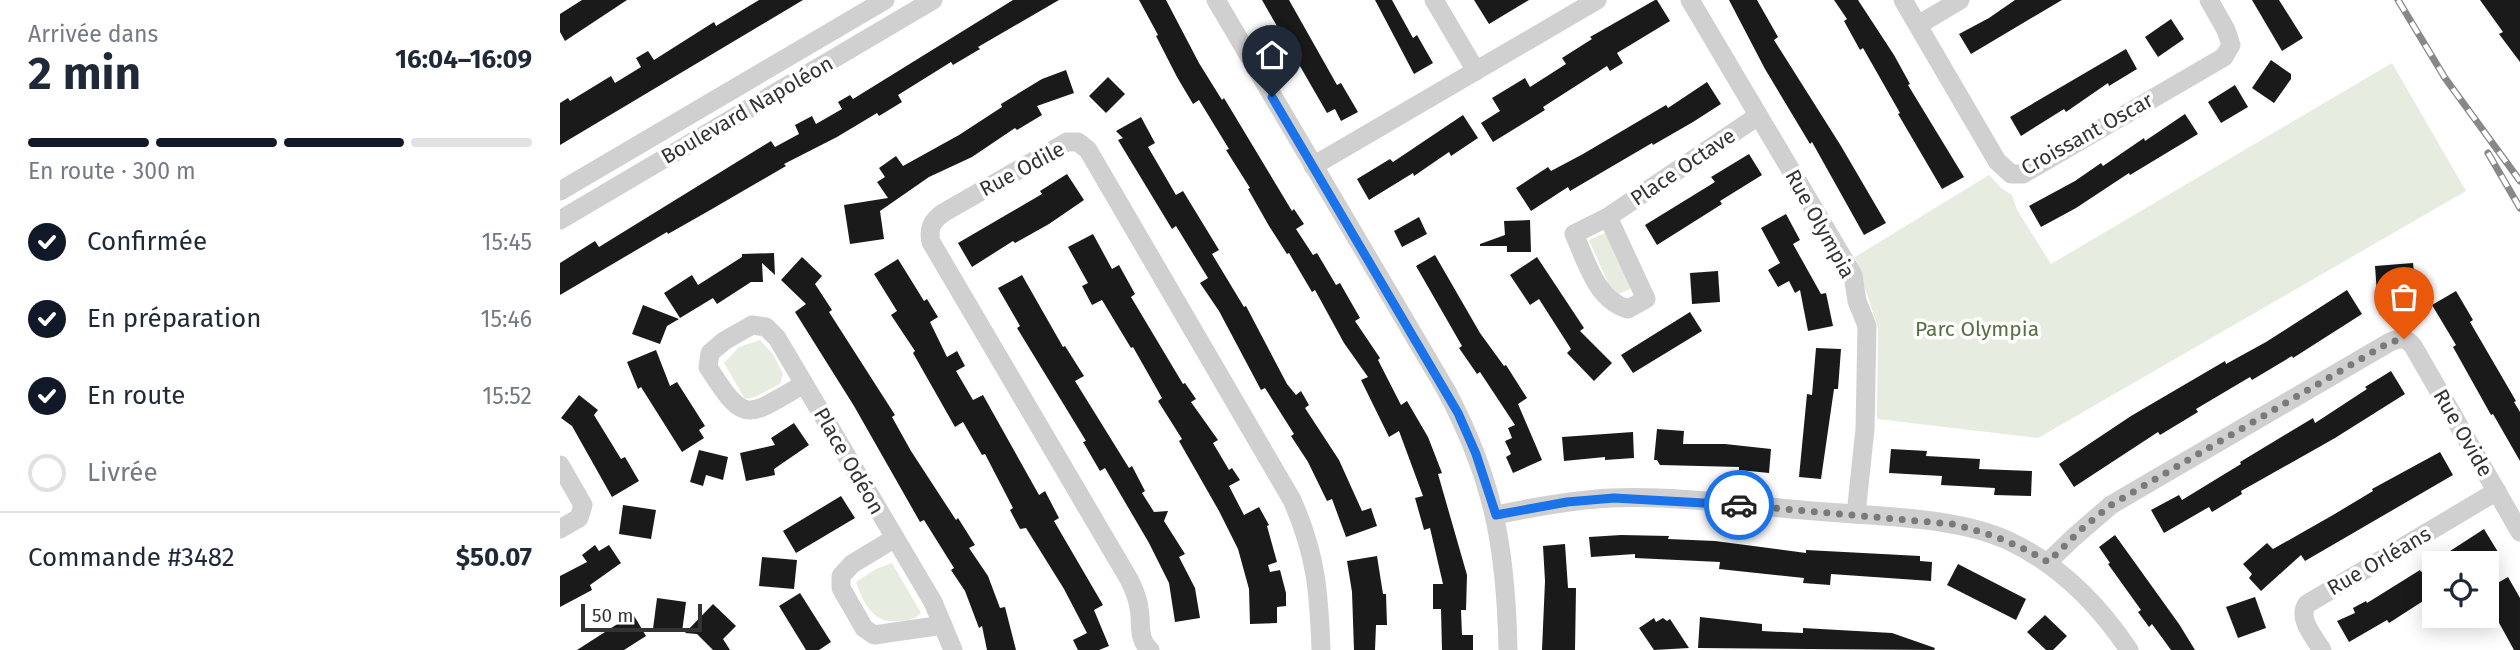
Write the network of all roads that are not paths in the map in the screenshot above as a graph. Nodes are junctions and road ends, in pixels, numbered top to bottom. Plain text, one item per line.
1 (885, 0) edge
2 (933, 0) edge
3 (1216, 0) edge
4 (1434, 0) edge
5 (1597, 0) edge
6 (1690, 0) edge
7 (1903, 0) edge
8 (1959, 0) edge
9 (2209, 0) edge
10 (904, 7) edge
11 (1918, 24) junction
12 (1476, 71) junction
13 (1758, 117) junction
14 (1313, 166) junction
15 (560, 191) edge
16 (1608, 217) junction
17 (560, 220) edge
18 (804, 384) junction
19 (560, 465) edge
20 (2497, 491) junction
21 (1856, 514) junction
22 (1496, 515) junction
23 (560, 529) edge
24 (2520, 532) edge
25 (894, 538) junction
26 (2048, 562) junction
27 (943, 625) junction
28 (953, 650) edge
29 (1150, 650) edge
30 (1321, 650) edge
31 (1508, 650) edge
32 (2129, 650) edge
33 (2322, 650) edge

1 - 15 street, Boulevard Napoléon
2 - 10 street, Boulevard Napoléon
3 - 14 street
4 - 12 street
5 - 12 street
6 - 13 street, Rue Olympia
7 - 11 street, Croissant Oscar
8 - 11 street
9 - 11 street, Croissant Oscar
10 - 17 street, Boulevard Napoléon
12 - 14 street
13 - 16 street, Place Octave
13 - 21 street, Rue Olympia
14 - 22 street
16 - 16 street, Place Octave
18 - 18 street, Place Odéon
18 - 25 street, Place Odéon
19 - 23 street
20 - 24 street, Rue Ovide
20 - 26 street, Rue Ovide
20 - 33 street, Rue Orléans
21 - 22 street
21 - 26 street
22 - 31 street
25 - 27 street, Place Odéon
25 - 27 street, Place Odéon
26 - 32 street
27 - 28 street, Place Odéon
29 - 30 street, Rue Odile

